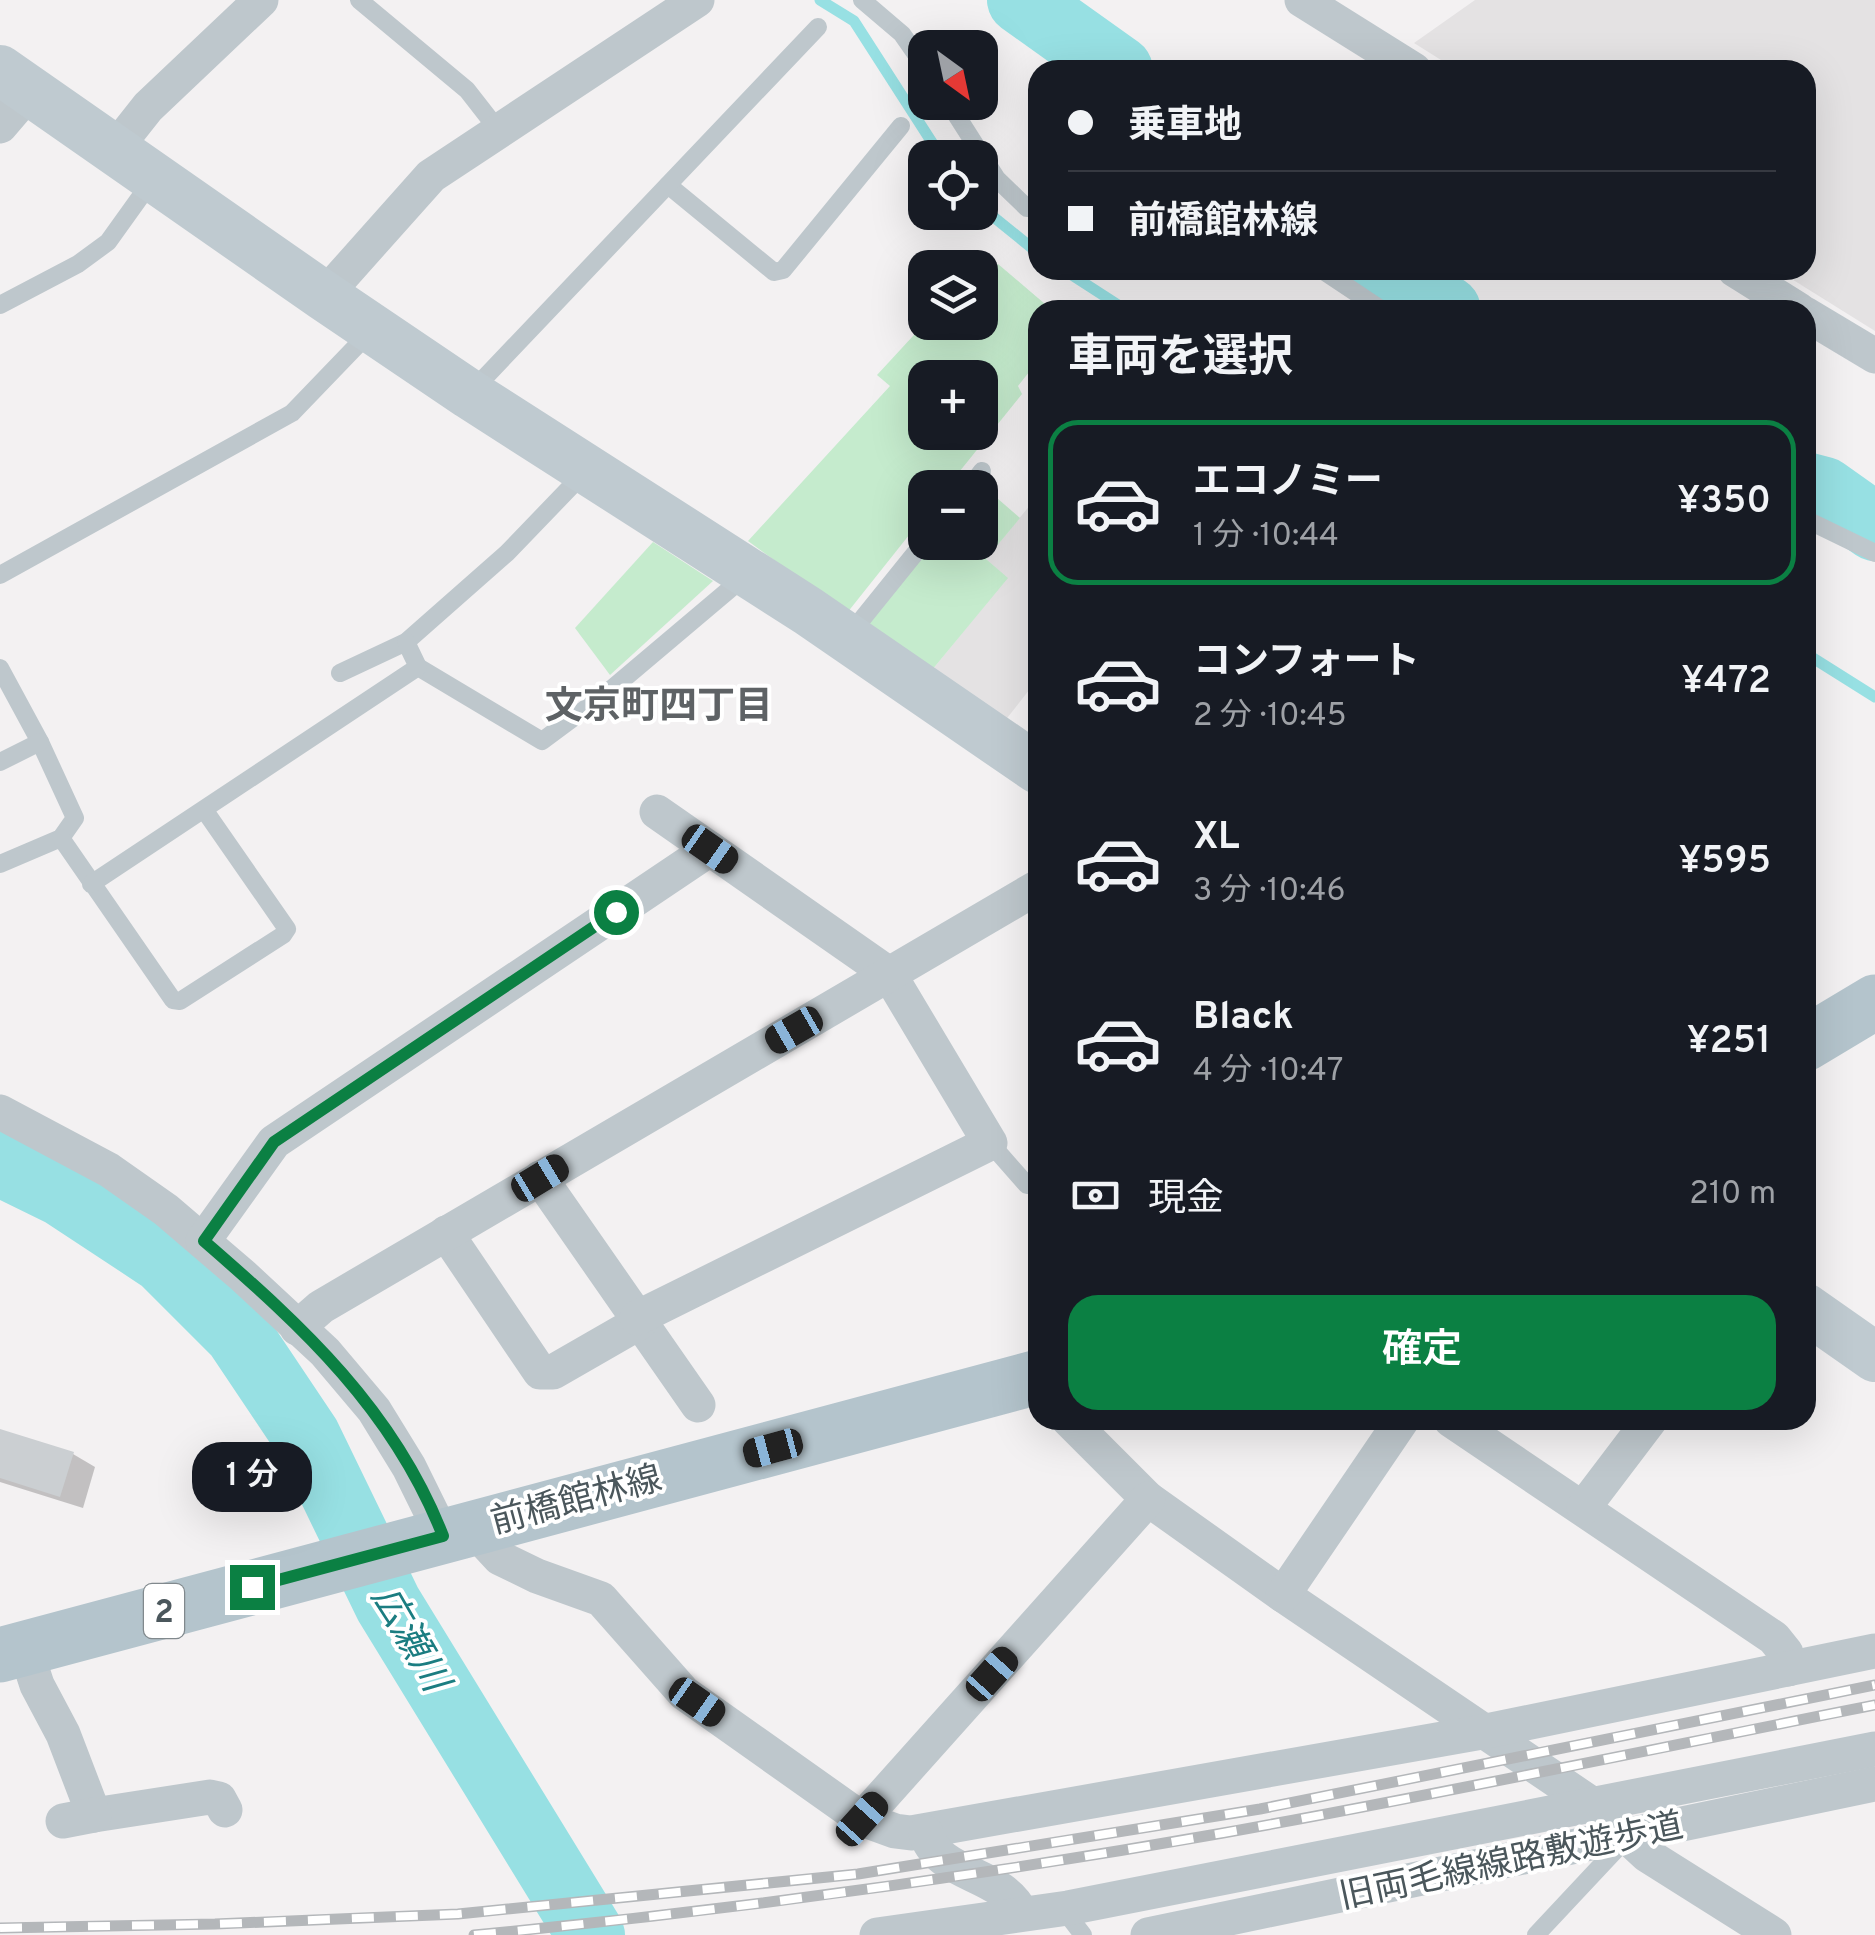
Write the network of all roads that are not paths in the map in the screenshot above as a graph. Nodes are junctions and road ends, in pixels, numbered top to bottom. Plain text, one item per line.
1 (261, 0) edge
2 (359, 0) edge
3 (697, 0) edge
4 (862, 0) edge
5 (1302, 0) edge
6 (818, 27) dead end
7 (908, 43) edge
8 (1398, 60) edge
9 (10, 96) edge
10 (960, 120) edge
11 (900, 126) dead end
12 (499, 131) junction
13 (114, 150) junction
14 (154, 178) junction
15 (668, 185) junction
16 (1028, 208) edge
17 (1337, 280) edge
18 (1749, 280) edge
19 (324, 296) junction
20 (1367, 300) edge
21 (1777, 300) edge
22 (0, 306) edge
23 (1816, 326) edge
24 (372, 329) junction
25 (1875, 356) edge
26 (470, 394) junction
27 (588, 470) junction
28 (1816, 524) edge
29 (1875, 553) edge
30 (910, 560) edge
31 (0, 574) edge
32 (749, 574) junction
33 (846, 638) junction
34 (406, 642) junction
35 (418, 667) junction
36 (0, 668) edge
37 (340, 673) dead end
38 (40, 742) junction
39 (1028, 761) edge
40 (0, 762) edge
41 (205, 811) junction
42 (657, 812) dead end
43 (61, 838) junction
44 (710, 849) junction
45 (0, 864) edge
46 (91, 884) junction
47 (1028, 893) edge
48 (889, 974) junction
49 (1875, 1002) edge
50 (1816, 1037) edge
51 (0, 1112) edge
52 (990, 1143) junction
53 (540, 1178) junction
54 (1028, 1184) edge
55 (446, 1233) junction
56 (204, 1241) junction
57 (1816, 1316) edge
58 (639, 1320) junction
59 (298, 1328) junction
60 (1875, 1358) edge
61 (1028, 1380) edge
62 (698, 1405) dead end
63 (1079, 1430) edge
64 (1395, 1430) edge
65 (1466, 1430) edge
66 (1642, 1430) edge
67 (1148, 1498) junction
68 (1584, 1507) junction
69 (440, 1536) junction
70 (1283, 1595) junction
71 (13, 1652) edge
72 (1875, 1652) edge
73 (1788, 1669) junction
74 (1482, 1732) junction
75 (1875, 1749) edge
76 (1875, 1784) edge
77 (1593, 1805) junction
78 (224, 1810) dead end
79 (862, 1819) junction
80 (926, 1832) junction
81 (1628, 1837) junction
82 (1021, 1913) junction
83 (1075, 1922) edge
84 (876, 1935) edge
85 (1148, 1935) edge
86 (1536, 1935) edge
87 (1774, 1935) edge

1 - 13 street
2 - 12 lane
3 - 12 street
4 - 7 lane
5 - 8 street
6 - 15 lane
9 - 13 street
10 - 16 lane
11 - 15 lane
12 - 19 street
13 - 14 street
14 - 19 street
14 - 22 lane
15 - 26 lane
17 - 20 lane
18 - 21 street
19 - 24 street
23 - 25 street
24 - 26 street
24 - 31 lane
26 - 27 street
27 - 32 street
27 - 34 lane
28 - 29 lane
30 - 33 lane
32 - 33 street
32 - 35 lane
33 - 39 street
34 - 35 lane
34 - 37 lane
35 - 41 lane
36 - 38 lane
38 - 40 lane
38 - 43 lane
41 - 46 lane
41 - 46 lane
42 - 44 street
43 - 45 lane
43 - 46 lane
44 - 48 street
44 - 56 street
47 - 48 street
48 - 52 street
48 - 53 street
49 - 50 main road
51 - 56 street
52 - 54 lane
52 - 58 street
53 - 55 street
53 - 58 street
55 - 58 street
55 - 59 street
56 - 59 street
57 - 60 street
58 - 62 street
59 - 69 street
61 - 69 main road, 前橋館林線 / 2
63 - 67 street
64 - 70 street
65 - 68 street
66 - 68 street
67 - 70 street
67 - 79 street
68 - 73 street
69 - 71 main road, 前橋館林線 / 2
69 - 79 street
70 - 74 street
71 - 78 street
72 - 73 street
73 - 74 street
74 - 77 street
74 - 80 street
75 - 77 street
76 - 81 street, 旧両毛線線路敷遊歩道
77 - 81 street
77 - 83 street
79 - 80 street
80 - 82 street
81 - 85 street, 旧両毛線線路敷遊歩道
81 - 86 lane
81 - 87 street
82 - 83 street
82 - 84 street

